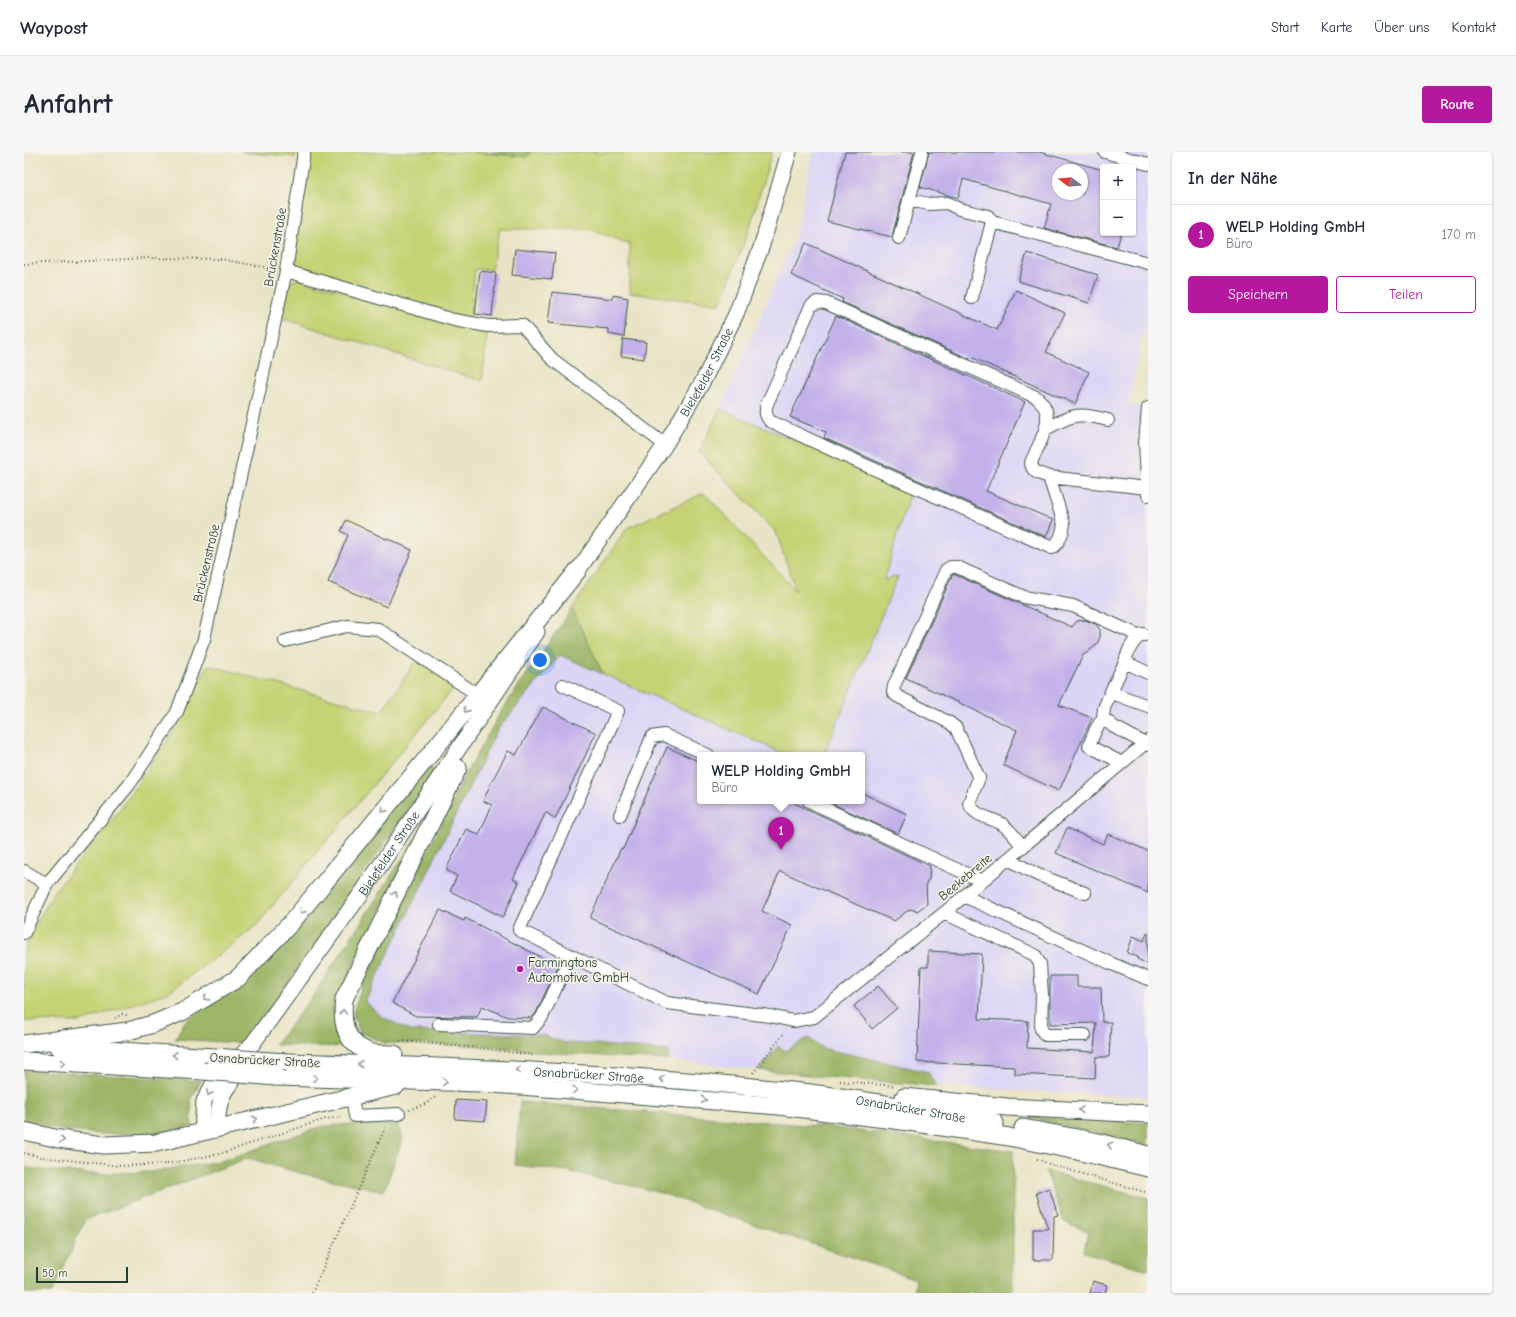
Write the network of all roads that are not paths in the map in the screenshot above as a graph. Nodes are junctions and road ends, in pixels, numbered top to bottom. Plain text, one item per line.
1 (304, 152) edge
2 (789, 152) edge
3 (922, 152) edge
4 (1105, 152) edge
5 (1148, 164) edge
6 (910, 200) junction
7 (992, 222) junction
8 (899, 238) dead end
9 (1148, 262) edge
10 (286, 271) junction
11 (972, 298) dead end
12 (1148, 408) edge
13 (1108, 420) dead end
14 (1046, 429) junction
15 (665, 445) junction
16 (1050, 477) junction
17 (1147, 491) edge
18 (578, 570) junction
19 (1144, 636) edge
20 (285, 641) dead end
21 (1125, 662) junction
22 (1148, 673) edge
23 (563, 685) dead end
24 (1113, 687) junction
25 (478, 695) junction
26 (1148, 706) edge
27 (1103, 718) junction
28 (1147, 743) edge
29 (701, 752) edge
30 (1122, 763) junction
31 (458, 768) junction
32 (815, 804) edge
33 (620, 815) dead end
34 (1023, 847) junction
35 (1008, 860) junction
36 (24, 871) edge
37 (982, 881) junction
38 (47, 884) junction
39 (1085, 893) dead end
40 (964, 896) junction
41 (944, 913) junction
42 (24, 933) edge
43 (571, 956) junction
44 (1148, 979) edge
45 (438, 1024) dead end
46 (1085, 1035) dead end
47 (24, 1045) edge
48 (24, 1061) edge
49 (438, 1066) junction
50 (420, 1081) junction
51 (784, 1090) junction
52 (352, 1096) junction
53 (394, 1114) road end
54 (1148, 1114) edge
55 (210, 1130) junction
56 (24, 1131) edge
57 (1148, 1155) edge
58 (1148, 1168) edge

1 - 10 street, Brückenstraße
2 - 15 main road, Bielefelder Straße
3 - 6 street
4 - 5 street
6 - 7 street
6 - 8 street
7 - 9 street
7 - 11 street
10 - 15 street
10 - 38 street, Brückenstraße
12 - 17 street
13 - 14 street
14 - 16 street
14 - 16 street
15 - 18 main road, Bielefelder Straße
16 - 17 street
18 - 25 highway
18 - 31 main road, Bielefelder Straße
18 -> 55 main road, Bielefelder Straße
19 - 21 street
19 - 34 street
20 - 25 street
21 - 22 street
21 - 24 street
23 - 43 street
24 - 26 street
24 - 27 street
25 -> 47 highway
27 - 28 street
27 - 30 street
28 - 30 street, Beekebreite
29 - 33 street
30 - 34 street, Beekebreite
49 -> 31 highway
31 - 55 main road, Bielefelder Straße
32 - 37 street
34 - 35 street, Beekebreite
35 - 37 street, Beekebreite
35 - 39 street
36 - 38 street
37 - 40 street, Beekebreite
38 - 42 street, Brückenstraße
40 - 41 street, Beekebreite
40 - 44 street
41 - 43 street, Beekebreite
41 - 46 street
43 - 45 street
49 -> 47 highway, Osnabrücker Straße, bridge
48 -> 50 highway, Osnabrücker Straße, bridge
51 -> 49 highway, Osnabrücker Straße
50 - 52 highway
50 -> 58 highway, Osnabrücker Straße
54 -> 51 highway
57 -> 51 highway, Osnabrücker Straße
52 - 53 street
55 -> 52 highway
56 -> 55 highway

